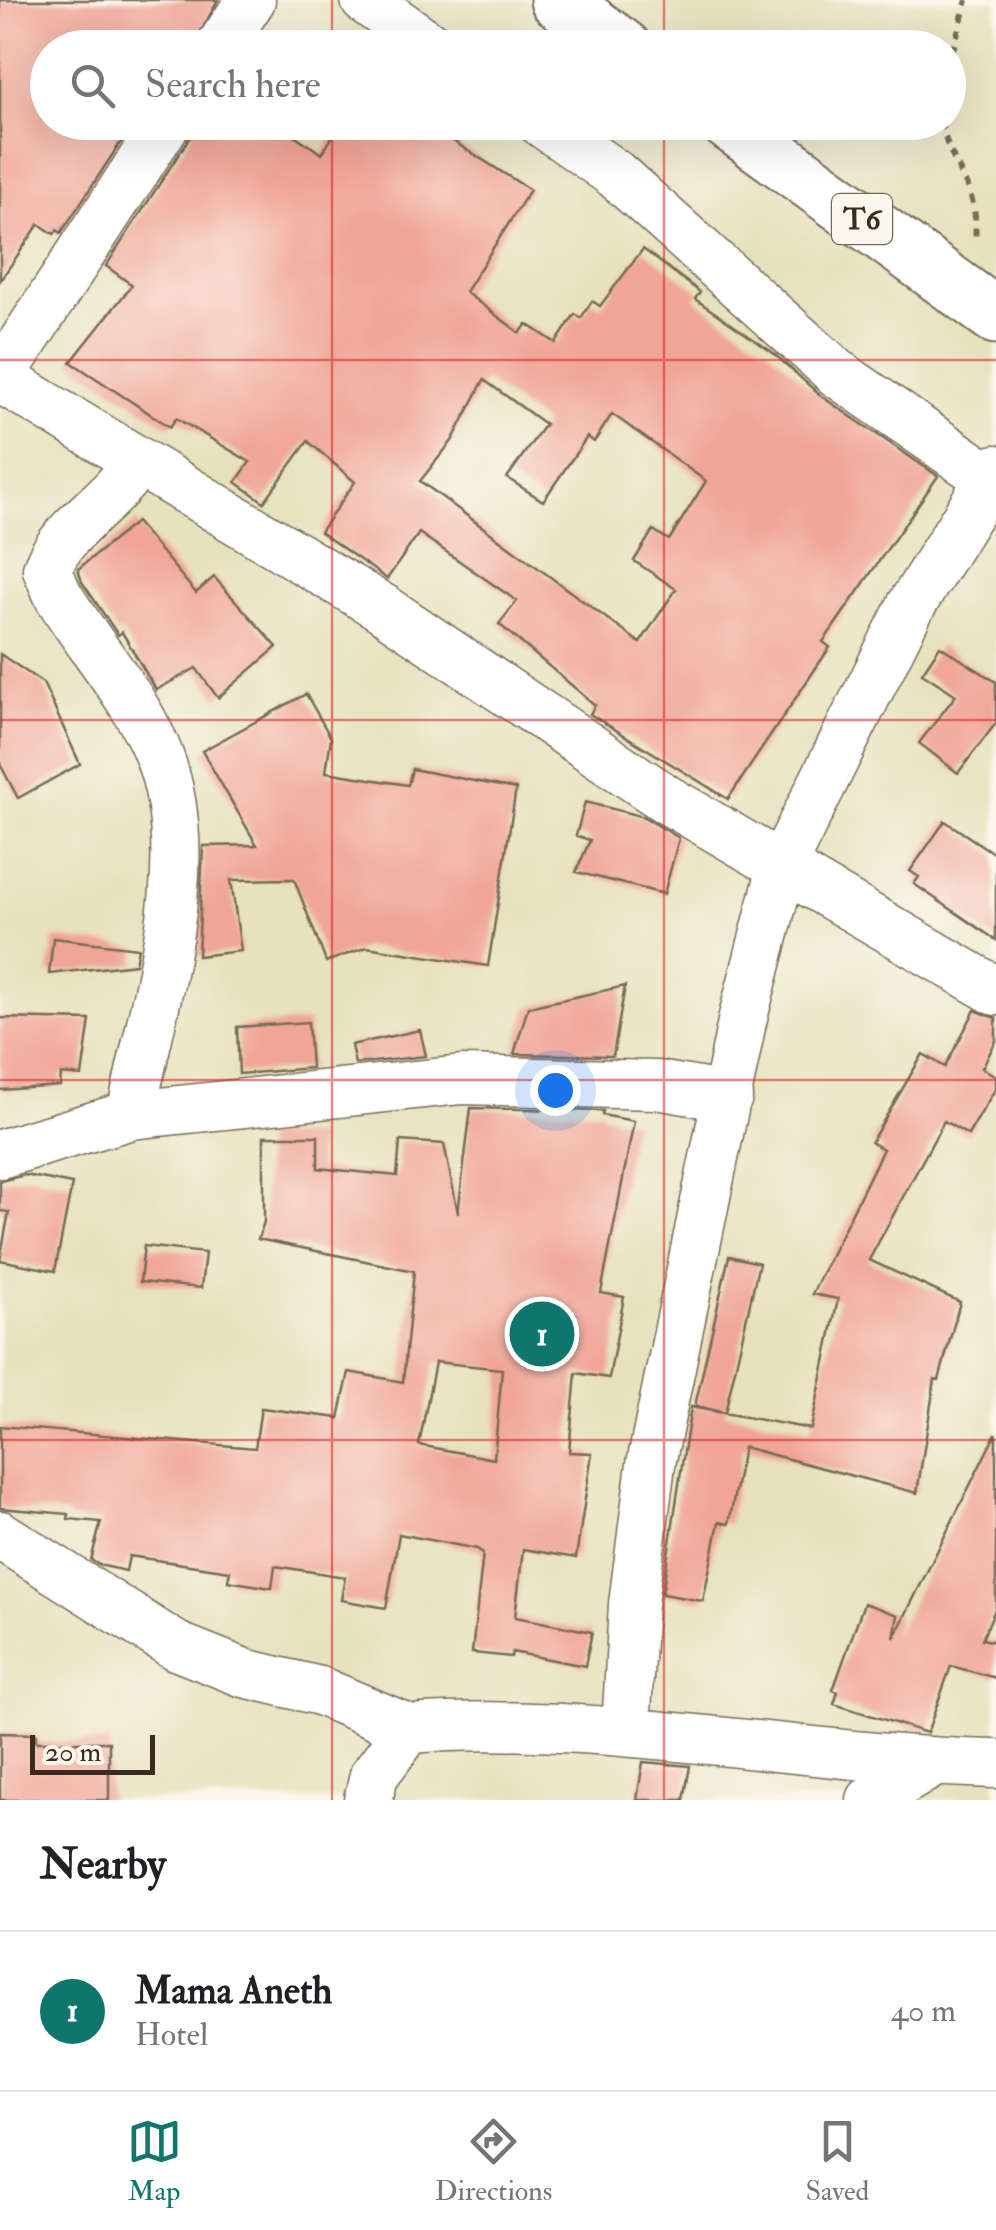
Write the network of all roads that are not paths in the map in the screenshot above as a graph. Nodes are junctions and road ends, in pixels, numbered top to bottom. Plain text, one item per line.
1 (251, 0) edge
2 (364, 0) edge
3 (558, 0) edge
4 (231, 30) edge
5 (407, 30) edge
6 (599, 30) edge
7 (155, 140) edge
8 (567, 140) edge
9 (753, 140) edge
10 (996, 316) edge
11 (0, 377) edge
12 (138, 462) junction
13 (994, 477) edge
14 (782, 864) junction
15 (996, 991) edge
16 (728, 1097) junction
17 (131, 1115) junction
18 (0, 1154) edge
19 (0, 1536) edge
20 (409, 1728) junction
21 (626, 1732) junction
22 (932, 1762) junction
23 (996, 1764) edge
24 (368, 1800) edge
25 (871, 1800) edge

1 - 4 street
2 - 5 street
3 - 6 highway
7 - 11 street
8 - 13 street
9 - 10 highway, T6
11 - 12 street
12 - 14 street
12 - 17 street
13 - 14 street
14 - 15 street
14 - 16 street
16 - 17 street
16 - 21 street
17 - 18 street
19 - 20 street
20 - 21 street
20 - 24 street
21 - 22 street
22 - 23 street
22 - 25 street

